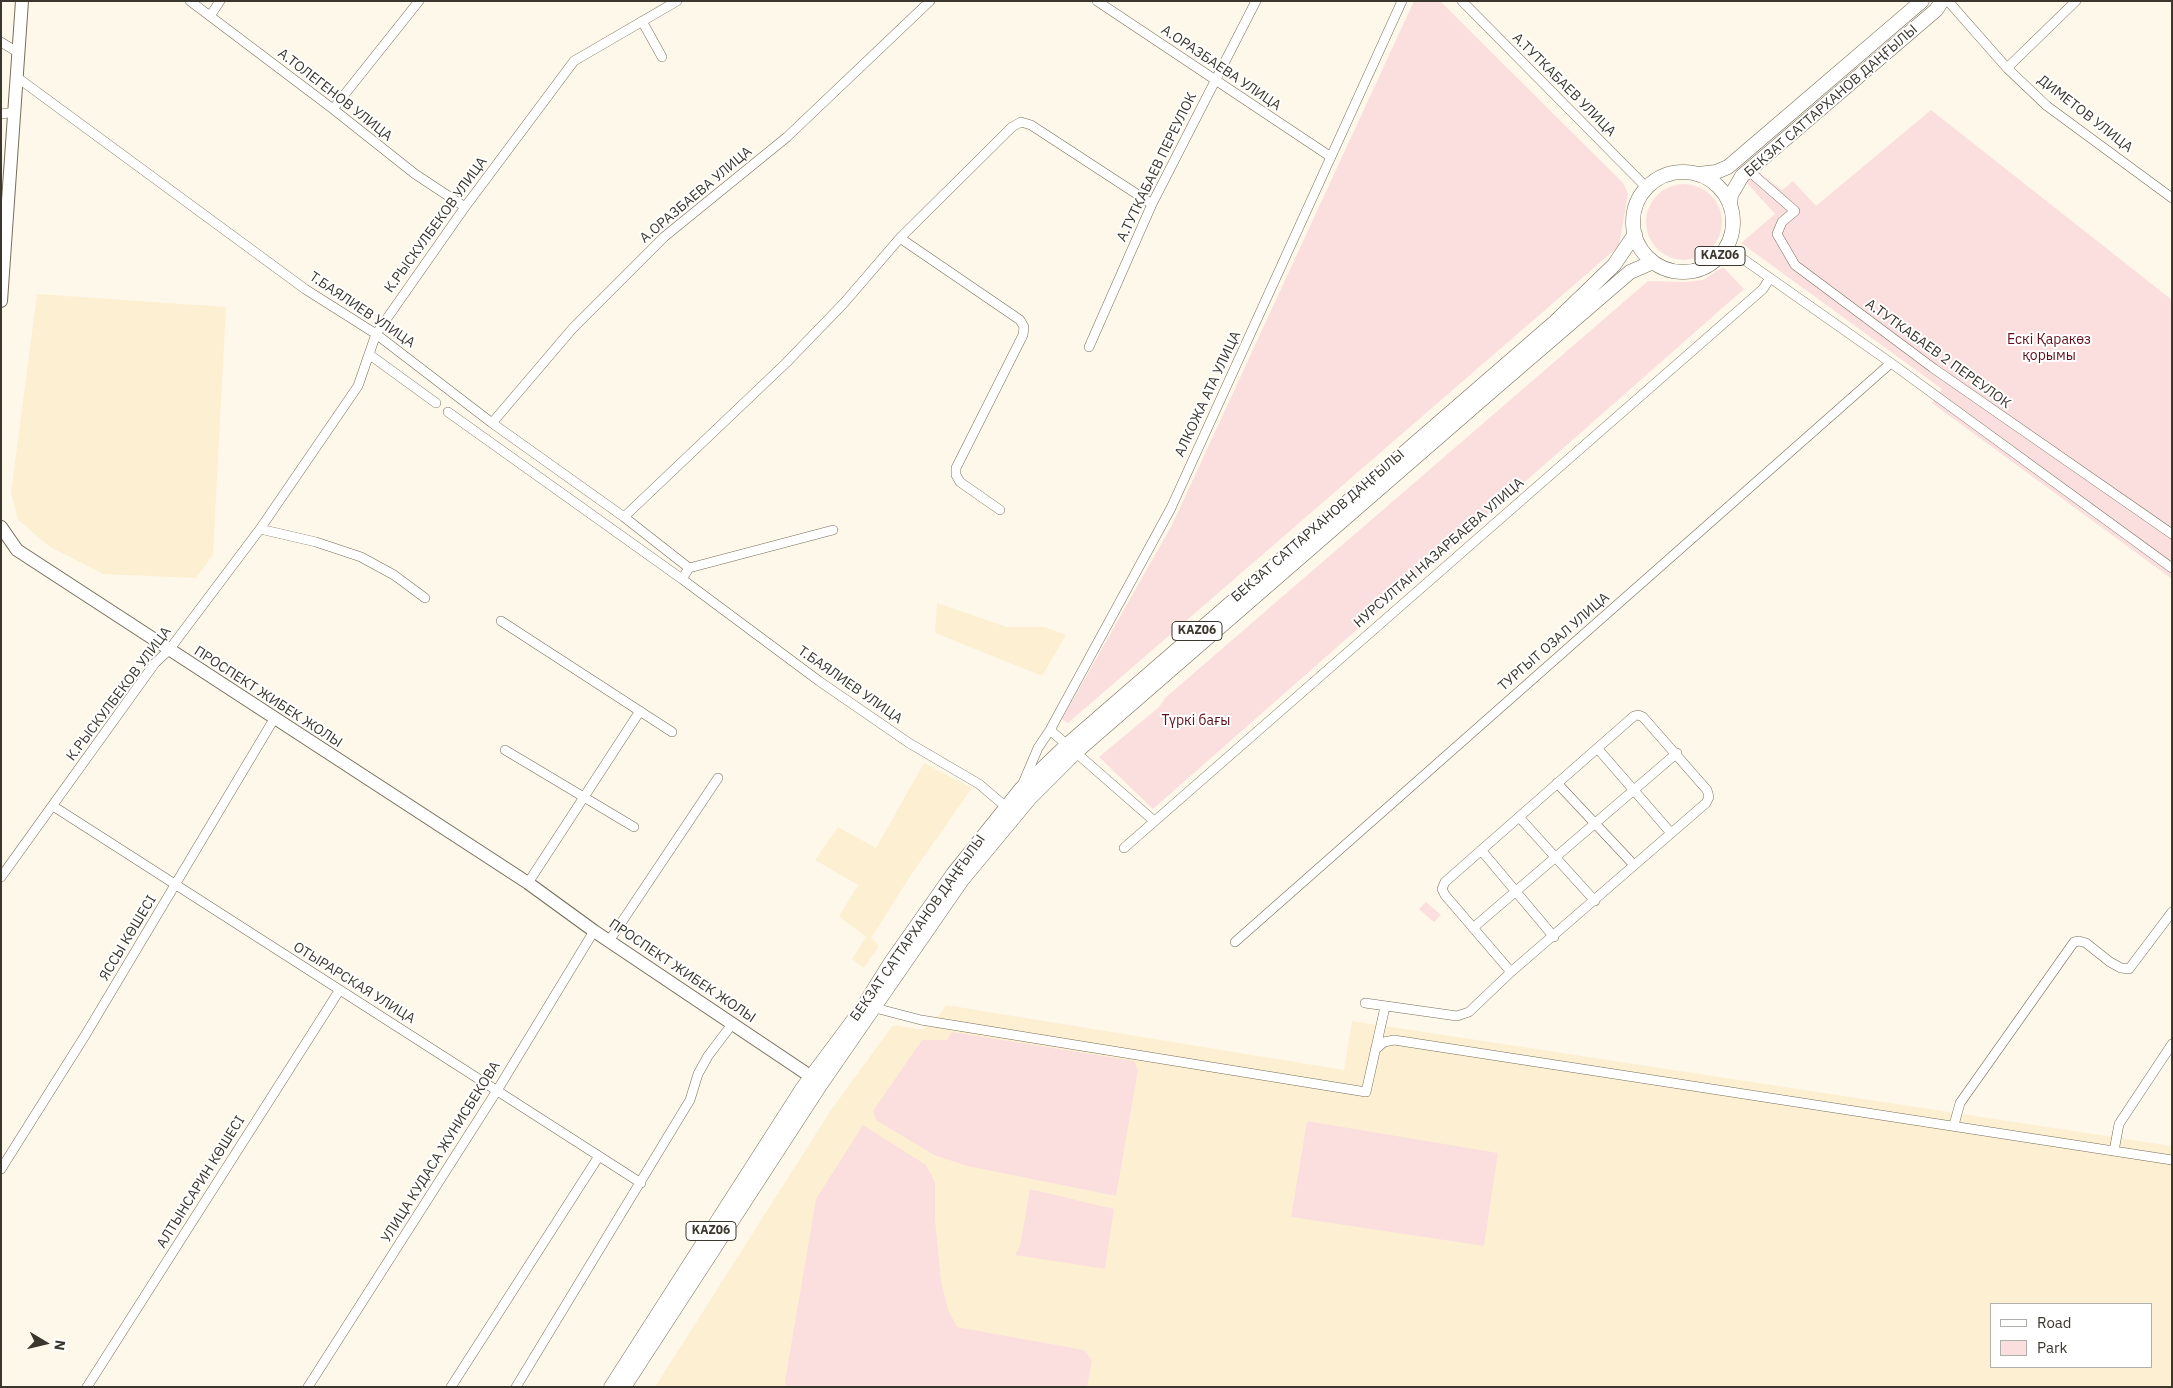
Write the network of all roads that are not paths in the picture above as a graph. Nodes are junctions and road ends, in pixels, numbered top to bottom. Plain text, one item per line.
1 (22, 1) edge
2 (190, 1) edge
3 (220, 1) edge
4 (418, 1) edge
5 (677, 1) edge
6 (930, 1) edge
7 (1097, 1) edge
8 (1256, 1) edge
9 (1402, 1) edge
10 (1462, 1) edge
11 (1922, 1) edge
12 (1942, 1) edge
13 (1948, 1) edge
14 (2076, 1) edge
15 (210, 16) junction
16 (642, 21) junction
17 (1, 42) edge
18 (19, 52) junction
19 (662, 57) dead end
20 (2007, 68) junction
21 (18, 78) junction
22 (1216, 82) junction
23 (333, 109) junction
24 (15, 112) junction
25 (1, 114) edge
26 (1331, 157) junction
27 (1748, 171) junction
28 (1696, 174) junction
29 (1647, 188) junction
30 (2172, 198) edge
31 (1152, 204) junction
32 (1730, 205) junction
33 (465, 207) junction
34 (1635, 234) junction
35 (900, 238) junction
36 (1726, 246) junction
37 (1653, 262) junction
38 (1770, 278) junction
39 (1, 301) edge
40 (376, 334) junction
41 (1089, 348) dead end
42 (370, 356) junction
43 (1891, 363) junction
44 (436, 403) dead end
45 (448, 412) dead end
46 (492, 423) junction
47 (1000, 510) dead end
48 (624, 518) junction
49 (1, 527) edge
50 (260, 529) junction
51 (833, 530) dead end
52 (2172, 534) edge
53 (689, 568) junction
54 (2172, 568) edge
55 (682, 579) junction
56 (425, 598) dead end
57 (501, 621) dead end
58 (169, 650) junction
59 (640, 711) junction
60 (274, 719) junction
61 (1050, 730) junction
62 (672, 732) dead end
63 (1071, 748) junction
64 (1598, 749) junction
65 (505, 750) dead end
66 (1676, 753) junction
67 (718, 778) dead end
68 (1557, 783) junction
69 (1021, 789) junction
70 (1634, 790) junction
71 (584, 797) junction
72 (53, 806) junction
73 (1006, 807) junction
74 (1519, 816) junction
75 (1153, 820) junction
76 (1595, 824) junction
77 (634, 827) dead end
78 (1671, 832) junction
79 (1124, 848) dead end
80 (1481, 850) junction
81 (1554, 858) junction
82 (1634, 865) junction
83 (1, 877) edge
84 (528, 882) junction
85 (176, 885) junction
86 (1515, 892) junction
87 (1595, 901) junction
88 (2172, 912) edge
89 (1473, 928) junction
90 (594, 930) junction
91 (1554, 937) junction
92 (610, 941) junction
93 (1235, 942) dead end
94 (1511, 972) junction
95 (339, 991) junction
96 (1365, 1003) dead end
97 (1385, 1006) junction
98 (875, 1008) junction
99 (733, 1023) junction
100 (2172, 1044) edge
101 (1375, 1050) junction
102 (816, 1080) junction
103 (498, 1089) junction
104 (1954, 1125) junction
105 (2114, 1151) junction
106 (599, 1156) junction
107 (2172, 1160) edge
108 (1, 1169) edge
109 (641, 1183) junction
110 (87, 1387) edge
111 (308, 1387) edge
112 (450, 1387) edge
113 (516, 1387) edge
114 (611, 1387) edge
115 (624, 1387) edge

1 - 18 main road
2 - 15 street, А.ТОЛЕГЕНОВ УЛИЦА
3 - 15 street
4 - 23 street
5 - 16 street, К.РЫСКУЛБЕКОВ УЛИЦА
6 - 46 street, А.ОРАЗБАЕВА УЛИЦА
7 - 22 street, А.ОРАЗБАЕВА УЛИЦА
8 - 22 street, А.ТУТКАБАЕВ ПЕРЕУЛОК
9 - 26 street, АЛКОЖА АТА УЛИЦА
10 - 29 street, А.ТУТКАБАЕВ УЛИЦА
11 - 28 main road, БЕКЗАТ САТТАРХАНОВ ДАҢҒЫЛЫ
12 - 27 main road, БЕКЗАТ САТТАРХАНОВ ДАҢҒЫЛЫ / KАZ06
13 - 20 street, ДИМЕТОВ УЛИЦА
14 - 20 street
15 - 23 street, А.ТОЛЕГЕНОВ УЛИЦА
16 - 19 street
16 - 33 street, К.РЫСКУЛБЕКОВ УЛИЦА
17 - 18 street
18 - 21 main road
20 - 30 street, ДИМЕТОВ УЛИЦА
21 - 24 main road
21 - 40 street, Т.БАЯЛИЕВ УЛИЦА
22 - 26 street, А.ОРАЗБАЕВА УЛИЦА
22 - 31 street, А.ТУТКАБАЕВ ПЕРЕУЛОК
23 - 33 street, А.ТОЛЕГЕНОВ УЛИЦА
24 - 25 street
24 - 39 main road
26 - 61 street, АЛКОЖА АТА УЛИЦА
27 - 32 main road, БЕКЗАТ САТТАРХАНОВ ДАҢҒЫЛЫ / KАZ06
27 - 52 street, А.ТУТКАБАЕВ 2 ПЕРЕУЛОК
28 - 29 main road
28 - 32 main road
29 - 34 main road
31 - 35 street
31 - 41 street, А.ТУТКАБАЕВ ПЕРЕУЛОК
32 - 36 main road, KАZ06
33 - 40 street, К.РЫСКУЛБЕКОВ УЛИЦА
34 - 37 main road
34 - 63 main road, БЕКЗАТ САТТАРХАНОВ ДАҢҒЫЛЫ / KАZ06
35 - 47 street
35 - 48 street
36 - 37 main road, KАZ06
36 - 38 street
37 - 63 main road, БЕКЗАТ САТТАРХАНОВ ДАҢҒЫЛЫ / KАZ06
38 - 43 street
38 - 75 street, НУРСУЛТАН НАЗАРБАЕВА УЛИЦА
40 - 42 street, К.РЫСКУЛБЕКОВ УЛИЦА
40 - 46 street, Т.БАЯЛИЕВ УЛИЦА
42 - 44 street
42 - 50 street, К.РЫСКУЛБЕКОВ УЛИЦА
43 - 54 street
43 - 93 street, ТУРГЫТ ОЗАЛ УЛИЦА
45 - 55 street, Т.БАЯЛИЕВ УЛИЦА
46 - 48 street, Т.БАЯЛИЕВ УЛИЦА
48 - 53 street, Т.БАЯЛИЕВ УЛИЦА
49 - 58 main road, ПРОСПЕКТ ЖИБЕК ЖОЛЫ
50 - 56 street
50 - 58 street, К.РЫСКУЛБЕКОВ УЛИЦА
51 - 53 street
53 - 55 street
55 - 73 street, Т.БАЯЛИЕВ УЛИЦА
57 - 59 street
58 - 60 main road, ПРОСПЕКТ ЖИБЕК ЖОЛЫ
58 - 72 street, К.РЫСКУЛБЕКОВ УЛИЦА
59 - 62 street
59 - 71 street
60 - 84 main road, ПРОСПЕКТ ЖИБЕК ЖОЛЫ
60 - 85 street, ЯССЫ КӨШЕСІ
61 - 63 street
61 - 69 street, АЛКОЖА АТА УЛИЦА
63 - 69 main road, БЕКЗАТ САТТАРХАНОВ ДАҢҒЫЛЫ / KАZ06
63 - 75 street
63 - 98 main road, БЕКЗАТ САТТАРХАНОВ ДАҢҒЫЛЫ / KАZ06
64 - 66 street
64 - 68 street
64 - 70 street
65 - 71 street
66 - 70 street
66 - 78 street
67 - 92 street
68 - 74 street
68 - 76 street
69 - 73 main road, БЕКЗАТ САТТАРХАНОВ ДАҢҒЫЛЫ / KАZ06
70 - 76 street
70 - 78 street
71 - 77 street
71 - 84 street
72 - 83 street, К.РЫСКУЛБЕКОВ УЛИЦА
72 - 85 street, ОТЫРАРСКАЯ УЛИЦА
73 - 102 main road, БЕКЗАТ САТТАРХАНОВ ДАҢҒЫЛЫ / KАZ06
74 - 80 street
74 - 81 street
75 - 79 street, НУРСУЛТАН НАЗАРБАЕВА УЛИЦА
76 - 81 street
76 - 82 street
78 - 82 street
80 - 86 street
80 - 89 street
81 - 86 street
81 - 87 street
82 - 87 street
84 - 90 main road, ПРОСПЕКТ ЖИБЕК ЖОЛЫ
85 - 95 street, ОТЫРАРСКАЯ УЛИЦА
85 - 108 street, ЯССЫ КӨШЕСІ
86 - 89 street
86 - 91 street
87 - 91 street
88 - 104 street
89 - 94 street
90 - 92 main road, ПРОСПЕКТ ЖИБЕК ЖОЛЫ
90 - 103 street, УЛИЦА КУДАСА ЖУНИСБЕКОВА
91 - 94 street
92 - 99 main road, ПРОСПЕКТ ЖИБЕК ЖОЛЫ
94 - 97 street
95 - 103 street, ОТЫРАРСКАЯ УЛИЦА
95 - 110 street, АЛТЫНСАРИН КӨШЕСІ
96 - 97 street
97 - 101 street
98 - 101 street
98 - 102 main road, БЕКЗАТ САТТАРХАНОВ ДАҢҒЫЛЫ / KАZ06
99 - 102 main road, ПРОСПЕКТ ЖИБЕК ЖОЛЫ
99 - 109 street
100 - 105 street
101 - 104 street
102 - 114 main road, БЕКЗАТ САТТАРХАНОВ ДАҢҒЫЛЫ / KАZ06
102 - 115 main road, БЕКЗАТ САТТАРХАНОВ ДАҢҒЫЛЫ / KАZ06
103 - 106 street, ОТЫРАРСКАЯ УЛИЦА
103 - 111 street, УЛИЦА КУДАСА ЖУНИСБЕКОВА
104 - 105 street
105 - 107 street
106 - 109 street, ОТЫРАРСКАЯ УЛИЦА
106 - 112 street
109 - 113 street

